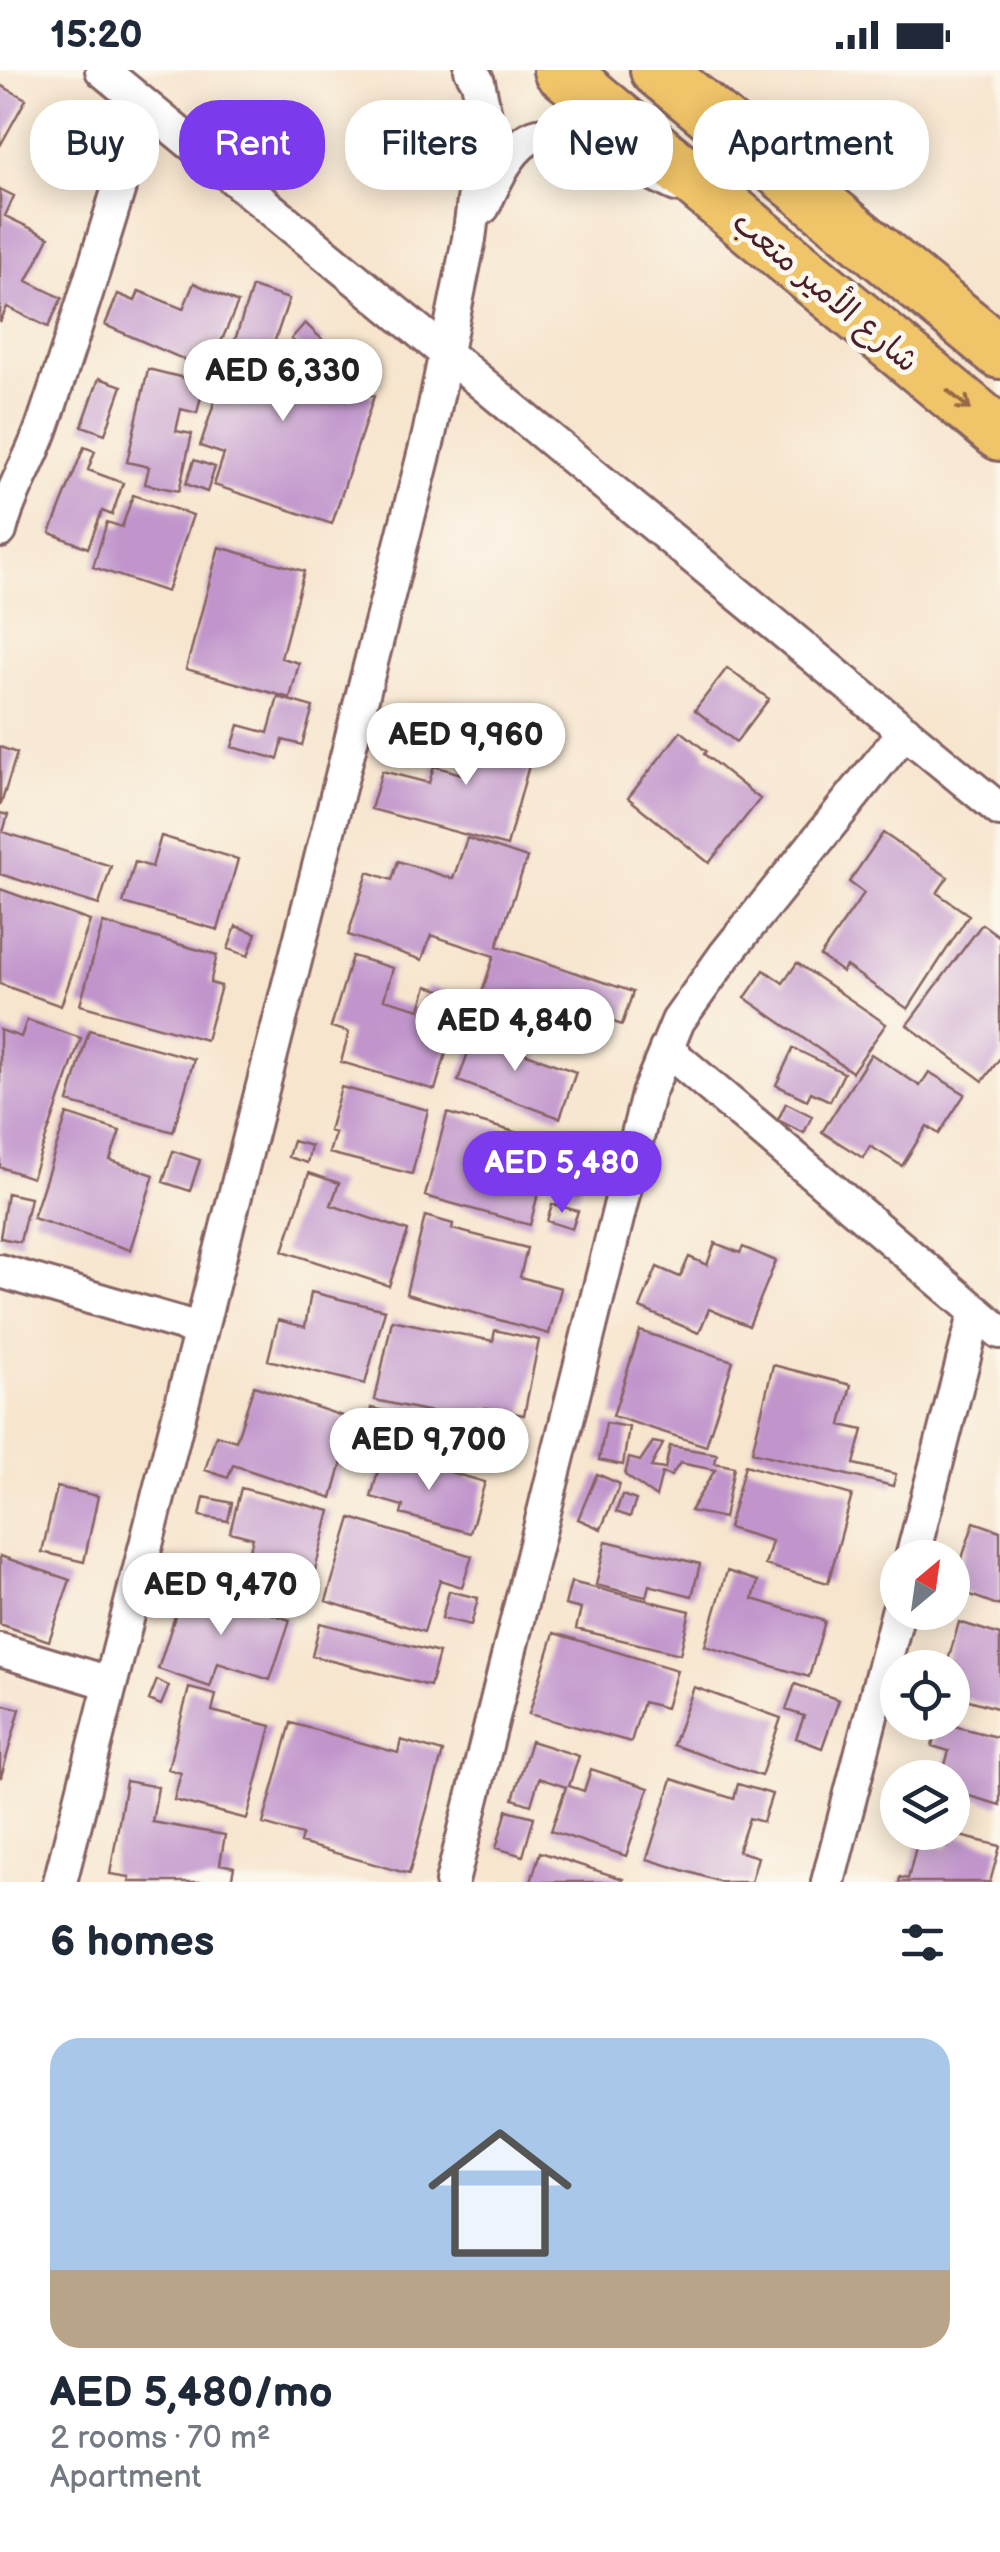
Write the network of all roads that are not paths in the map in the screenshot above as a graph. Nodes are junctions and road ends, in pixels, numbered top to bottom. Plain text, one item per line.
1 (102, 70) edge
2 (471, 70) edge
3 (560, 70) edge
4 (657, 70) edge
5 (139, 100) edge
6 (159, 116) edge
7 (119, 190) edge
8 (723, 206) junction
9 (468, 238) junction
10 (775, 248) junction
11 (1000, 352) edge
12 (446, 354) junction
13 (1000, 385) edge
14 (1000, 434) edge
15 (2, 514) edge
16 (905, 731) junction
17 (1000, 810) edge
18 (666, 1049) junction
19 (0, 1270) edge
20 (988, 1322) edge
21 (200, 1329) junction
22 (918, 1540) edge
23 (893, 1630) edge
24 (0, 1650) edge
25 (110, 1683) junction
26 (60, 1882) edge
27 (452, 1882) edge
28 (828, 1882) edge

1 - 5 street
2 - 9 street
3 - 8 main road, شارع الأمير متعب
4 - 11 main road, شارع الأمير متعب
6 - 12 street
7 - 15 street
8 - 9 street
8 - 10 main road, شارع الأمير متعب
9 - 12 street
10 - 13 main road
10 -> 14 main road, شارع الأمير متعب
12 - 16 street
12 - 21 street
16 - 17 street
16 - 18 street
18 - 20 street
18 - 27 street
19 - 21 street
20 - 22 street
21 - 25 street
23 - 28 street
24 - 25 street
25 - 26 street

